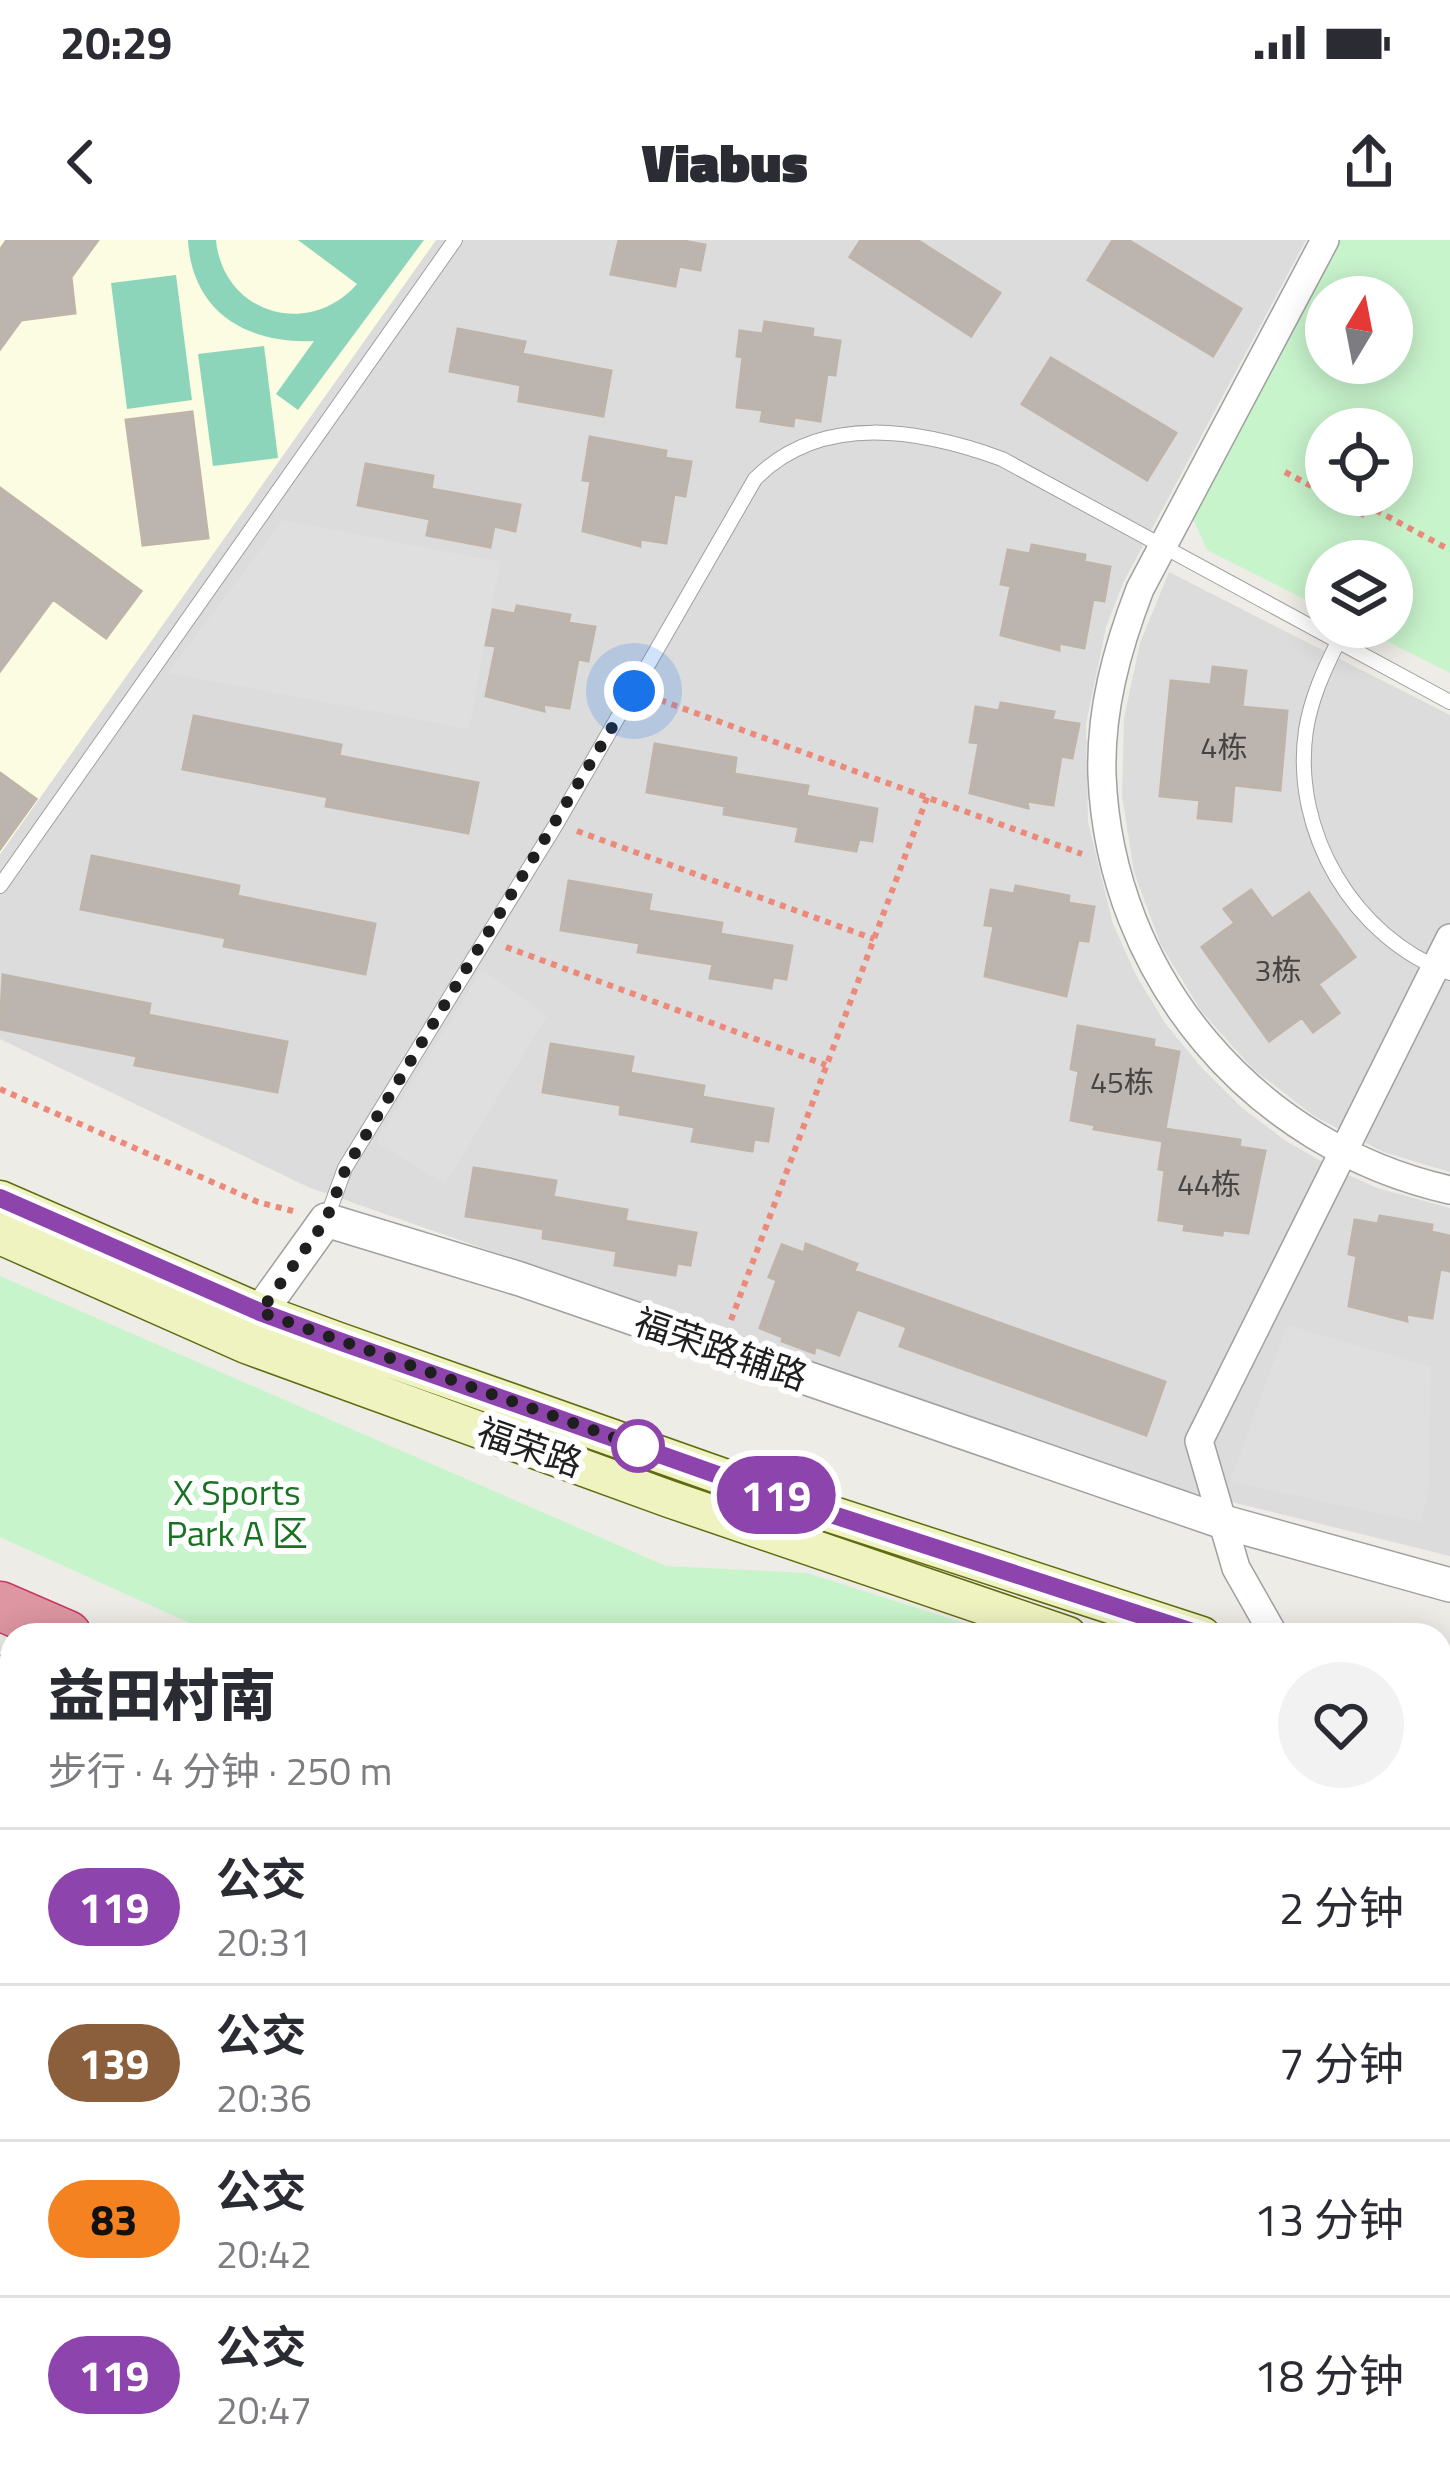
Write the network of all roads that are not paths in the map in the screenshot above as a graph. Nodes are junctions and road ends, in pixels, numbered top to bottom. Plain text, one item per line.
1 (455, 240) edge
2 (1325, 240) edge
3 (1161, 547) junction
4 (1305, 627) edge
5 (1334, 648) edge
6 (1344, 648) edge
7 (1450, 702) edge
8 (0, 886) edge
9 (1450, 938) edge
10 (1443, 970) edge
11 (1343, 1153) junction
12 (1450, 1190) edge
13 (0, 1198) edge
14 (326, 1220) junction
15 (0, 1236) edge
16 (260, 1312) junction
17 (1220, 1521) junction
18 (1450, 1585) edge
19 (0, 1606) edge
20 (39, 1623) edge
21 (1033, 1623) edge
22 (1165, 1623) edge
23 (1267, 1623) edge

1 - 8 lane
2 - 3 street
3 - 4 lane
3 - 11 street
3 - 14 lane
5 - 10 lane
6 - 7 lane
9 - 10 street
10 - 11 street
11 - 12 street
11 - 17 street
13 - 16 main road, 福荣路
14 - 16 street
14 - 17 street, 福荣路辅路
15 - 21 main road, 福荣路
16 - 22 main road, 福荣路
17 - 18 street, 福荣路辅路
17 - 23 street
19 - 20 highway

